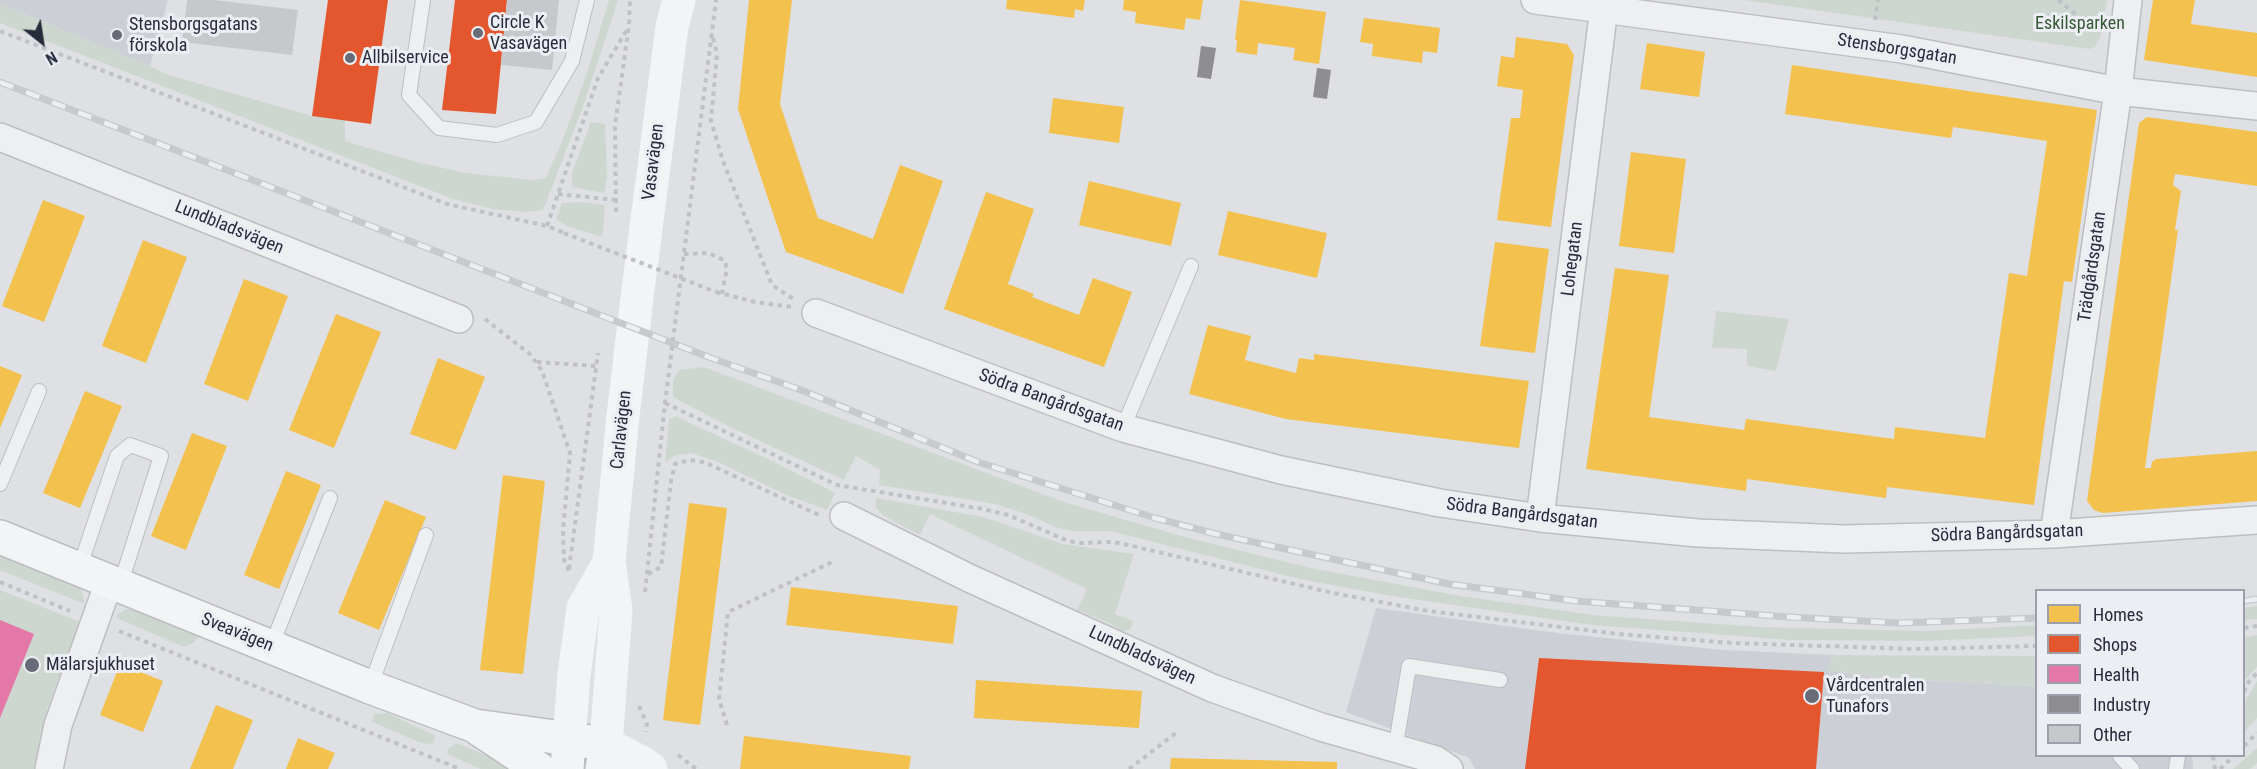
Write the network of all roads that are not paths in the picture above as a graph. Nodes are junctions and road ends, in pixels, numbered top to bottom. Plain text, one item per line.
1 (423, 0) edge
2 (587, 0) edge
3 (1535, 0) edge
4 (2128, 0) edge
5 (1605, 5) edge
6 (673, 9) edge
7 (2118, 91) junction
8 (2257, 106) edge
9 (0, 137) edge
10 (1191, 266) dead end
11 (637, 298) joint
12 (816, 314) road end
13 (459, 319) road end
14 (39, 391) dead end
15 (1123, 428) junction
16 (0, 484) edge
17 (330, 498) dead end
18 (844, 516) road end
19 (1540, 518) junction
20 (2257, 520) edge
21 (2054, 534) junction
22 (426, 535) dead end
23 (0, 537) edge
24 (609, 562) junction
25 (79, 569) junction
26 (115, 584) junction
27 (271, 647) junction
28 (1500, 680) dead end
29 (370, 687) junction
30 (475, 726) junction
31 (1395, 750) junction
32 (568, 754) edge
33 (604, 756) edge
34 (2121, 757) edge
35 (49, 769) edge
36 (539, 769) edge
37 (651, 769) edge
38 (1449, 769) edge
39 (2132, 769) edge

1 - 2 lane
3 - 5 street, Stensborgsgatan
4 - 7 street, Trädgårdsgatan
5 - 7 street, Stensborgsgatan
5 - 19 street, Lohegatan
6 - 11 main road, Vasavägen
7 - 8 street, Stensborgsgatan
7 - 21 street, Trädgårdsgatan
9 - 13 street, Lundbladsvägen
10 - 15 lane
11 - 24 main road, Carlavägen
12 - 15 street, Södra Bangårdsgatan
14 - 16 lane
15 - 19 street, Södra Bangårdsgatan
17 - 27 lane
18 - 31 street, Lundbladsvägen
19 - 21 street, Södra Bangårdsgatan
20 - 21 street, Södra Bangårdsgatan
22 - 29 lane
23 - 25 main road, Sveavägen
24 - 32 main road, Carlavägen
24 - 33 main road, Carlavägen
25 - 26 main road, Sveavägen
25 - 26 lane
26 - 27 main road, Sveavägen
26 - 35 street
27 - 29 main road, Sveavägen
28 - 31 lane
29 - 30 main road, Sveavägen
30 - 32 main road, Sveavägen
30 - 36 main road, Sveavägen
31 - 38 street, Lundbladsvägen
32 - 33 main road, Sveavägen
33 - 37 main road, Sveavägen
34 - 39 lane

